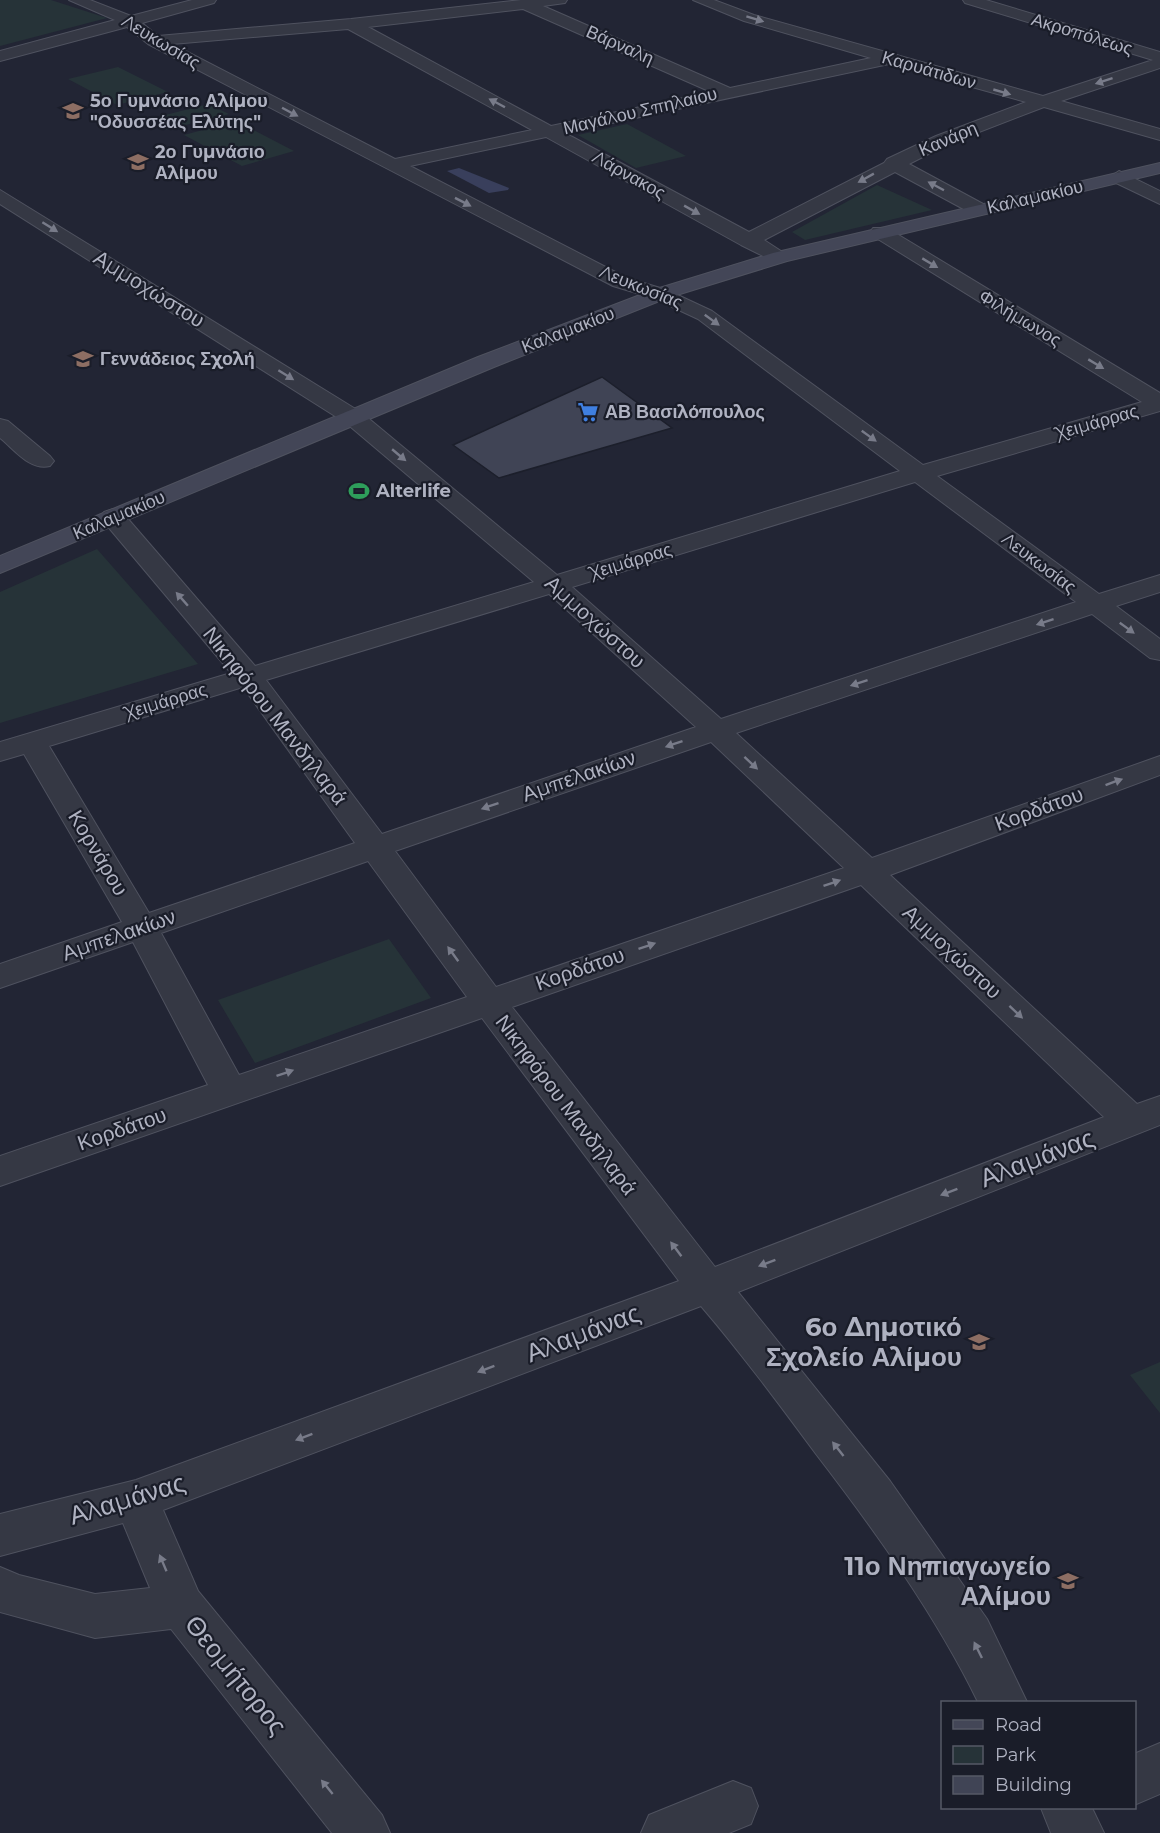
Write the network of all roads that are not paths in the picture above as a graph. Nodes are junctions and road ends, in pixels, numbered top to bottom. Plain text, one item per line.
1 (76, 0) edge
2 (209, 0) edge
3 (560, 0) edge
4 (700, 0) edge
5 (970, 0) edge
6 (519, 2) edge
7 (130, 21) junction
8 (351, 24) junction
9 (154, 41) junction
10 (0, 56) edge
11 (1160, 57) edge
12 (889, 59) junction
13 (1160, 63) edge
14 (726, 92) junction
15 (1039, 103) junction
16 (548, 131) junction
17 (1160, 135) edge
18 (893, 163) junction
19 (391, 165) junction
20 (1160, 168) edge
21 (1119, 177) junction
22 (0, 196) edge
23 (1160, 198) edge
24 (978, 209) junction
25 (27, 213) junction
26 (0, 221) edge
27 (880, 232) junction
28 (748, 241) junction
29 (780, 257) junction
30 (660, 294) junction
31 (1160, 404) edge
32 (354, 418) junction
33 (0, 426) edge
34 (42, 461) dead end
35 (920, 473) junction
36 (113, 518) junction
37 (0, 565) edge
38 (1160, 584) edge
39 (554, 585) junction
40 (1096, 605) junction
41 (1160, 652) edge
42 (248, 675) junction
43 (716, 730) junction
44 (32, 742) junction
45 (0, 752) edge
46 (1160, 765) edge
47 (374, 846) junction
48 (866, 872) junction
49 (142, 928) junction
50 (0, 976) edge
51 (488, 1001) junction
52 (230, 1092) junction
53 (1146, 1116) edge
54 (0, 1171) edge
55 (707, 1287) junction
56 (136, 1500) junction
57 (0, 1535) edge
58 (0, 1589) edge
59 (181, 1606) junction
60 (1003, 1701) edge
61 (1160, 1768) edge
62 (1136, 1779) edge
63 (733, 1806) dead end
64 (364, 1833) edge
65 (667, 1833) edge

1 - 7 street, Λευκωσίας
2 - 7 street
3 - 6 street
4 -> 12 street, Καρυάτιδων
5 - 11 street, Ακροπόλεως
6 - 8 street
6 - 14 street, Βάρναλη
7 - 9 street, Λευκωσίας
7 - 10 street
8 - 9 street
16 -> 8 street, Λάρνακος
9 -> 19 street, Λευκωσίας
12 - 14 street, Μαγάλου Σπηλαίου
12 -> 15 street, Καρυάτιδων
13 -> 15 street, Κανάρη
14 - 16 street, Μαγάλου Σπηλαίου
15 - 17 street, Καρυάτιδων
15 - 18 street, Κανάρη
16 - 19 street, Μαγάλου Σπηλαίου
16 -> 28 street, Λάρνακος
24 -> 18 street
18 -> 28 street, Κανάρη
19 -> 30 street, Λευκωσίας
20 - 21 main road, Καλαμακίου
21 - 23 street
21 - 24 main road, Καλαμακίου
22 - 25 street, Αμμοχώστου
24 - 27 main road, Καλαμακίου
25 - 26 street
25 -> 32 street, Αμμοχώστου
27 - 29 main road, Καλαμακίου
27 -> 31 street, Φιλήμωνος
28 - 29 street, Λάρνακος
29 - 30 main road, Καλαμακίου
30 - 32 main road, Καλαμακίου
30 -> 35 street, Λευκωσίας
31 - 35 street, Χειμάρρας
32 - 36 main road, Καλαμακίου
32 -> 39 street, Αμμοχώστου
33 - 34 street
35 - 39 street, Χειμάρρας
35 - 40 street, Λευκωσίας
36 - 37 main road, Καλαμακίου
42 -> 36 street, Νικηφόρου Μανδηλαρά
38 - 40 street, Αμπελακίων
39 - 42 street, Χειμάρρας
39 - 43 street, Αμμοχώστου
40 -> 41 street, Λευκωσίας
40 -> 43 street, Αμπελακίων
42 - 44 street, Χειμάρρας
42 - 47 street, Νικηφόρου Μανδηλαρά
43 -> 47 street, Αμπελακίων
43 -> 48 street, Αμμοχώστου
44 - 45 street, Χειμάρρας
44 - 49 street, Κορνάρου
48 -> 46 street, Κορδάτου
47 - 49 street, Αμπελακίων
51 -> 47 street, Νικηφόρου Μανδηλαρά
51 -> 48 street, Κορδάτου
48 -> 53 street, Αμμοχώστου
49 - 50 street, Αμπελακίων
49 - 52 street, Κορνάρου
52 -> 51 street, Κορδάτου
55 -> 51 street, Νικηφόρου Μανδηλαρά
52 - 54 street, Κορδάτου
53 -> 55 street, Αλαμάνας
55 -> 56 street, Αλαμάνας
60 -> 55 street, Νικηφόρου Μανδηλαρά
56 - 57 street, Αλαμάνας
59 -> 56 street, Θεομήτορος
58 - 59 street
64 -> 59 street, Θεομήτορος
61 - 62 street
63 - 65 street

